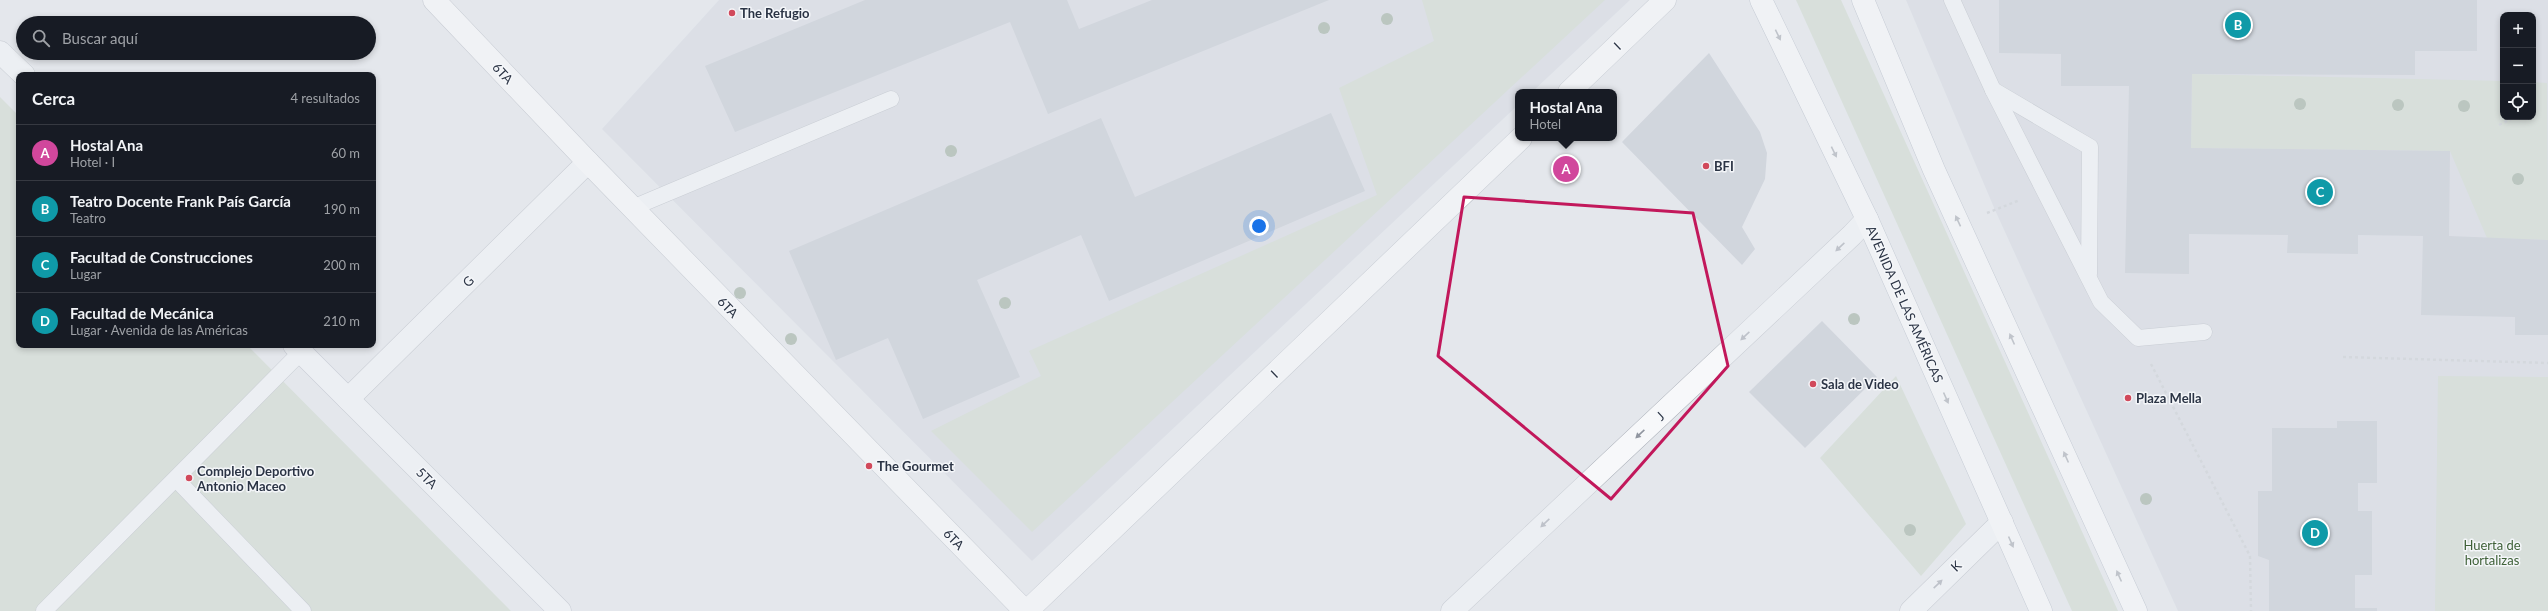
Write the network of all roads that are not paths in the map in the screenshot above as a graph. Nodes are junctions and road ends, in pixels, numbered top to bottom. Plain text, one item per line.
1 (434, 0) edge
2 (1665, 0) edge
3 (1761, 0) edge
4 (1863, 0) edge
5 (1952, 0) edge
6 (0, 52) edge
7 (21, 72) edge
8 (1572, 89) edge
9 (1993, 90) junction
10 (892, 99) dead end
11 (1518, 141) edge
12 (588, 162) junction
13 (632, 208) junction
14 (1867, 219) junction
15 (2089, 278) junction
16 (2204, 332) dead end
17 (298, 348) edge
18 (348, 399) junction
19 (176, 479) junction
20 (2002, 522) junction
21 (44, 611) edge
22 (303, 611) edge
23 (560, 611) edge
24 (1026, 611) edge
25 (1452, 611) edge
26 (1910, 611) edge
27 (2041, 611) edge
28 (2136, 611) edge

1 - 12 street, 6TA
2 - 8 street, I
3 -> 14 street, AVENIDA DE LAS AMÉRICAS
28 -> 4 street
5 - 9 lane
6 - 7 street
9 - 15 lane
9 - 15 lane
10 - 13 lane
11 - 24 street, I
12 - 13 street, 6TA
12 - 18 street, G
13 - 24 street, 6TA
14 -> 20 street, AVENIDA DE LAS AMÉRICAS
14 -> 25 street, J
15 - 16 lane
17 - 18 street, 5TA
17 - 19 lane
18 - 23 street, 5TA
19 - 21 lane
19 - 22 lane
26 -> 20 street, K
20 -> 27 street, AVENIDA DE LAS AMÉRICAS

